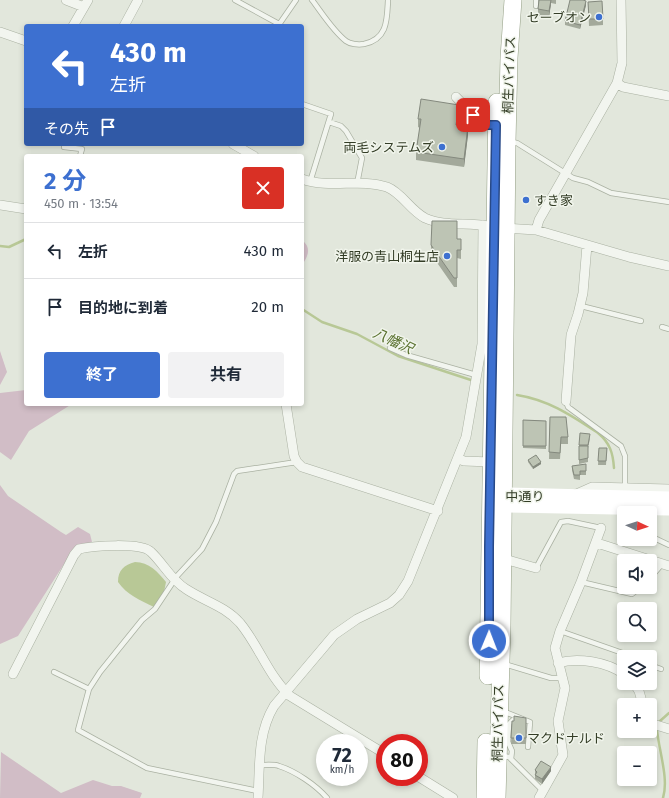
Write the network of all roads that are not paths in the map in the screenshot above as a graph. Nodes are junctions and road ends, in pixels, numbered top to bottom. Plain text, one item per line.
1 (66, 0) edge
2 (138, 0) edge
3 (235, 0) edge
4 (296, 0) edge
5 (312, 0) edge
6 (388, 0) edge
7 (502, 0) edge
8 (513, 0) edge
9 (536, 0) edge
10 (621, 0) edge
11 (86, 3) edge
12 (536, 6) dead end
13 (74, 24) edge
14 (125, 24) edge
15 (276, 24) edge
16 (279, 24) edge
17 (0, 32) edge
18 (24, 40) edge
19 (617, 83) junction
20 (669, 96) edge
21 (456, 97) dead end
22 (304, 105) edge
23 (329, 122) junction
24 (496, 125) junction
25 (508, 142) junction
26 (240, 146) edge
27 (64, 147) dead end
28 (81, 154) edge
29 (251, 154) edge
30 (566, 174) junction
31 (306, 181) edge
32 (357, 184) junction
33 (669, 202) edge
34 (0, 204) edge
35 (24, 209) edge
36 (494, 227) junction
37 (536, 230) junction
38 (587, 245) junction
39 (669, 266) edge
40 (581, 306) junction
41 (641, 321) dead end
42 (662, 328) dead end
43 (669, 329) edge
44 (390, 348) dead end
45 (475, 379) junction
46 (566, 401) joint
47 (286, 406) edge
48 (459, 459) junction
49 (297, 462) junction
50 (491, 462) junction
51 (625, 488) junction
52 (669, 489) edge
53 (571, 497) junction
54 (669, 498) edge
55 (498, 500) junction
56 (669, 509) edge
57 (438, 511) junction
58 (601, 528) joint
59 (657, 539) edge
60 (597, 543) junction
61 (669, 545) edge
62 (502, 561) junction
63 (666, 565) edge
64 (536, 568) joint
65 (657, 572) edge
66 (175, 580) junction
67 (581, 582) junction
68 (617, 590) edge
69 (560, 631) junction
70 (617, 651) edge
71 (500, 664) junction
72 (558, 664) junction
73 (657, 667) edge
74 (660, 668) dead end
75 (617, 670) edge
76 (54, 672) dead end
77 (13, 674) dead end
78 (562, 678) junction
79 (89, 690) junction
80 (286, 692) junction
81 (505, 712) dead end
82 (516, 717) junction
83 (657, 725) edge
84 (669, 729) edge
85 (528, 747) dead end
86 (376, 748) edge
87 (505, 757) junction
88 (260, 766) junction
89 (428, 783) edge
90 (258, 794) edge
91 (541, 794) edge
92 (327, 798) edge
93 (453, 798) edge
94 (485, 798) edge
95 (497, 798) edge

1 - 11 street
2 - 14 street
3 - 15 lane
4 - 16 lane
5 - 6 lane
7 - 24 highway, 桐生バイパス
8 - 25 highway, 桐生バイパス
9 - 12 lane
10 - 19 street
11 - 13 street
17 - 18 street
19 - 20 street
19 - 30 street
21 - 24 street
22 - 23 lane
23 - 31 lane
23 - 32 lane
24 - 36 highway, 桐生バイパス
25 - 30 lane
25 - 36 highway, 桐生バイパス
26 - 29 street
27 - 28 lane
30 - 33 lane
30 - 37 street
31 - 32 street
32 - 36 street
34 - 35 street
36 - 37 street
36 - 45 street
36 - 50 highway, 桐生バイパス
36 - 55 highway, 桐生バイパス
37 - 38 street
38 - 39 street
38 - 40 street
40 - 41 lane
40 - 46 street
42 - 43 lane
44 - 45 lane
45 - 48 street
46 - 51 lane
47 - 49 street
48 - 50 street
48 - 57 street
49 - 57 street
49 - 66 lane
50 - 55 highway, 桐生バイパス
51 - 52 street
51 - 53 street
53 - 54 street, 中通り
53 - 55 street, 中通り
55 - 56 street, 中通り
55 - 62 highway, 桐生バイパス
55 - 94 highway, 桐生バイパス
57 - 80 street
58 - 60 street
58 - 64 lane
59 - 61 lane
60 - 63 street
60 - 67 street
62 - 64 street
62 - 71 highway, 桐生バイパス
63 - 65 lane
66 - 77 street
66 - 79 lane
66 - 80 street
67 - 68 lane
67 - 69 street
69 - 70 lane
69 - 72 street
71 - 78 lane
71 - 87 highway, 桐生バイパス
72 - 75 street
72 - 78 street
73 - 74 lane
76 - 79 lane
78 - 91 street
79 - 90 lane
80 - 86 street
80 - 88 street
81 - 82 lane
82 - 85 lane
82 - 87 lane
83 - 84 street
87 - 91 lane
87 - 95 highway, 桐生バイパス
88 - 90 street
88 - 92 lane
89 - 93 street

